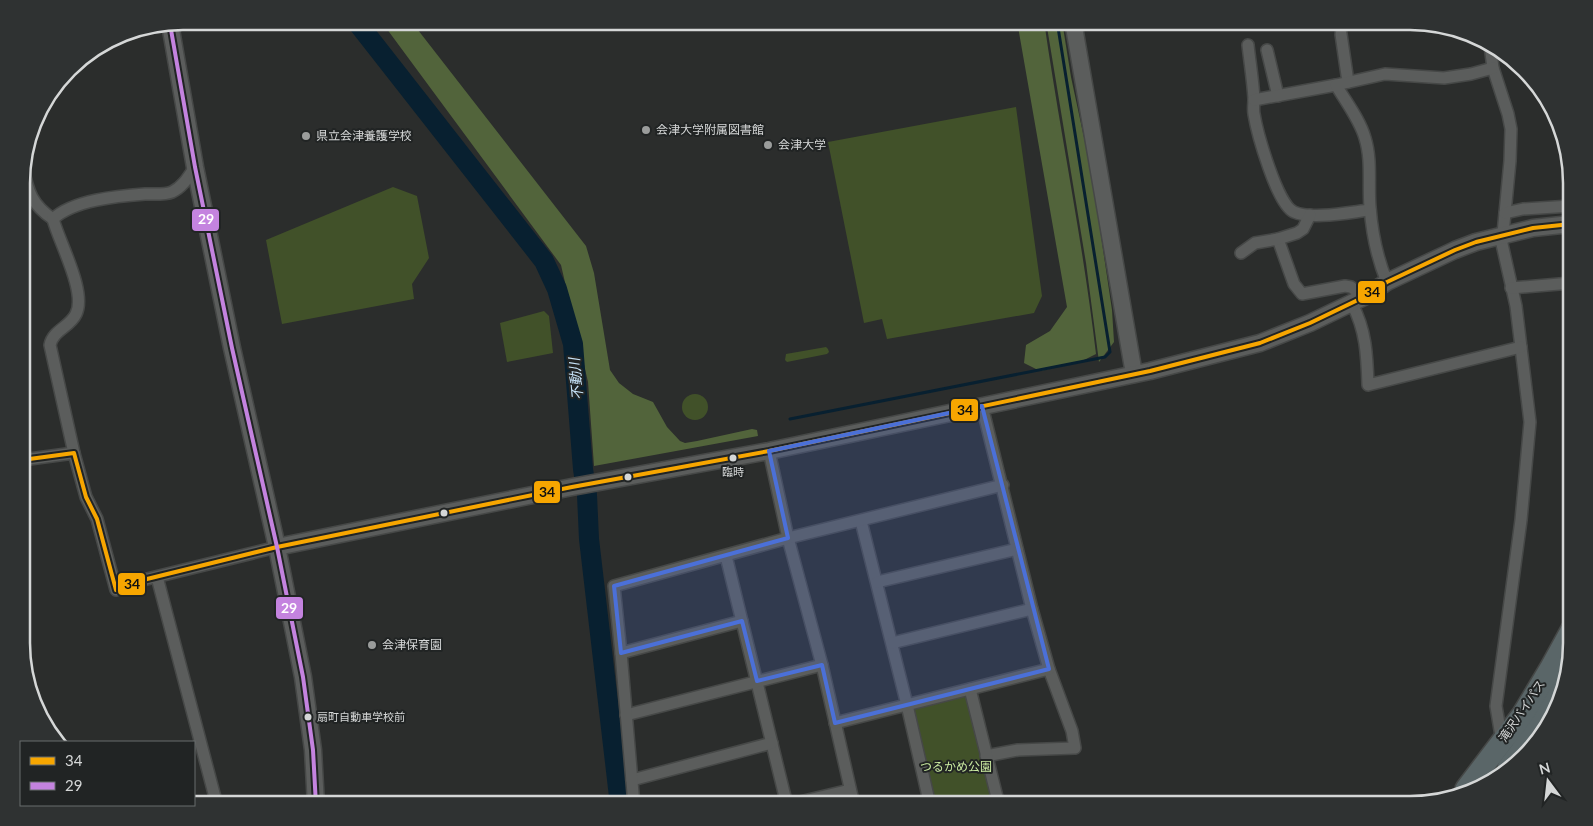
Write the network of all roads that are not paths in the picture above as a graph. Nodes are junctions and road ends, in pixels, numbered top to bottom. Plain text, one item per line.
1 (1075, 30) edge
2 (171, 31) edge
3 (1341, 34) dead end
4 (1248, 45) dead end
5 (1267, 50) dead end
6 (1491, 54) edge
7 (1493, 68) junction
8 (1342, 83) junction
9 (1278, 96) junction
10 (1254, 100) junction
11 (196, 166) junction
12 (30, 197) edge
13 (1563, 206) edge
14 (1370, 210) junction
15 (1505, 213) junction
16 (1310, 215) junction
17 (53, 219) junction
18 (1563, 225) edge
19 (1502, 235) junction
20 (1278, 239) junction
21 (1241, 253) dead end
22 (1387, 282) junction
23 (1563, 284) edge
24 (1511, 288) junction
25 (1358, 300) junction
26 (1521, 347) junction
27 (1134, 374) junction
28 (982, 406) junction
29 (769, 451) junction
30 (74, 453) junction
31 (30, 459) edge
32 (1003, 485) junction
33 (861, 521) junction
34 (788, 538) junction
35 (277, 548) junction
36 (1017, 549) junction
37 (726, 556) junction
38 (157, 577) junction
39 (877, 582) junction
40 (1032, 609) junction
41 (742, 621) junction
42 (892, 643) junction
43 (1563, 646) edge
44 (621, 654) junction
45 (822, 665) junction
46 (1049, 669) junction
47 (757, 681) junction
48 (970, 689) junction
49 (907, 704) junction
50 (1550, 705) edge
51 (626, 715) junction
52 (835, 723) junction
53 (1531, 737) edge
54 (1502, 742) junction
55 (772, 743) junction
56 (986, 756) junction
57 (632, 780) junction
58 (1470, 783) edge
59 (850, 790) junction
60 (215, 796) edge
61 (316, 796) edge
62 (633, 796) edge
63 (785, 796) edge
64 (825, 796) edge
65 (852, 796) edge
66 (928, 796) edge
67 (996, 796) edge

1 - 27 street
2 - 11 street
3 - 8 street
4 - 10 street
5 - 9 street
6 - 7 street
7 - 8 street
7 - 15 street
8 - 9 street
8 - 14 street
9 - 10 street
10 - 16 street
11 - 17 street
11 - 35 street
12 - 17 street
13 - 15 street
14 - 16 street
14 - 22 street
15 - 19 street
16 - 20 street
17 - 30 street
18 - 19 street
19 - 22 street
19 - 24 street
20 - 21 street
20 - 25 street
22 - 25 street
23 - 24 street
24 - 26 street
25 - 26 street
25 - 27 street
26 - 54 street
27 - 28 street
28 - 29 street
28 - 32 street
29 - 34 street
29 - 35 street
30 - 31 street
30 - 38 street
32 - 33 street
32 - 36 street
33 - 34 street
33 - 39 street
34 - 37 street
34 - 45 street
35 - 38 street
35 - 61 street
36 - 39 street
36 - 40 street
37 - 41 street
37 - 44 street
38 - 60 street
39 - 42 street
40 - 42 street
40 - 46 street
41 - 44 street
41 - 47 street
42 - 49 street
43 - 54 highway, 滝沢バイパス
44 - 51 street
45 - 47 street
45 - 52 street
46 - 48 street
46 - 56 street
47 - 51 street
47 - 55 street
48 - 49 street
48 - 56 street
49 - 52 street
49 - 66 street
50 - 53 highway, 滝沢バイパス
51 - 57 street
52 - 59 street
54 - 58 highway, 滝沢バイパス
55 - 57 street
55 - 63 street
56 - 67 street
57 - 62 street
59 - 64 street
59 - 65 street

